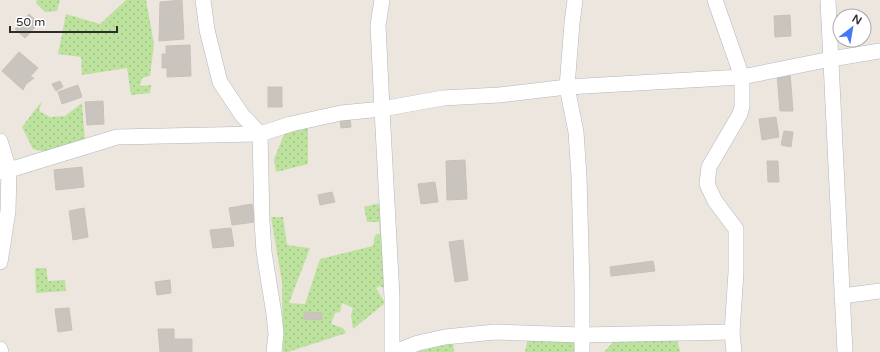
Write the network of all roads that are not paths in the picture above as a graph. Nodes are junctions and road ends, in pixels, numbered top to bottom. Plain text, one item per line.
1 (203, 0) edge
2 (382, 0) edge
3 (575, 0) edge
4 (715, 0) edge
5 (828, 0) edge
6 (880, 51) edge
7 (831, 59) junction
8 (742, 77) junction
9 (567, 87) junction
10 (382, 109) junction
11 (260, 134) junction
12 (0, 141) edge
13 (5, 171) edge
14 (0, 262) edge
15 (880, 291) edge
16 (842, 296) junction
17 (732, 332) junction
18 (582, 335) junction
19 (274, 352) edge
20 (392, 352) edge
21 (396, 352) edge
22 (582, 352) edge
23 (734, 352) edge
24 (845, 352) edge

1 - 11 street
2 - 10 street
3 - 9 street
4 - 8 street
5 - 7 street
6 - 7 street
7 - 8 street
7 - 16 street
8 - 9 street
8 - 17 street
9 - 10 street
9 - 18 street
10 - 11 street
10 - 20 street
11 - 13 street
11 - 19 street
12 - 13 street
13 - 14 street
15 - 16 street
16 - 24 street
17 - 18 street
17 - 23 street
18 - 21 street
18 - 22 street

